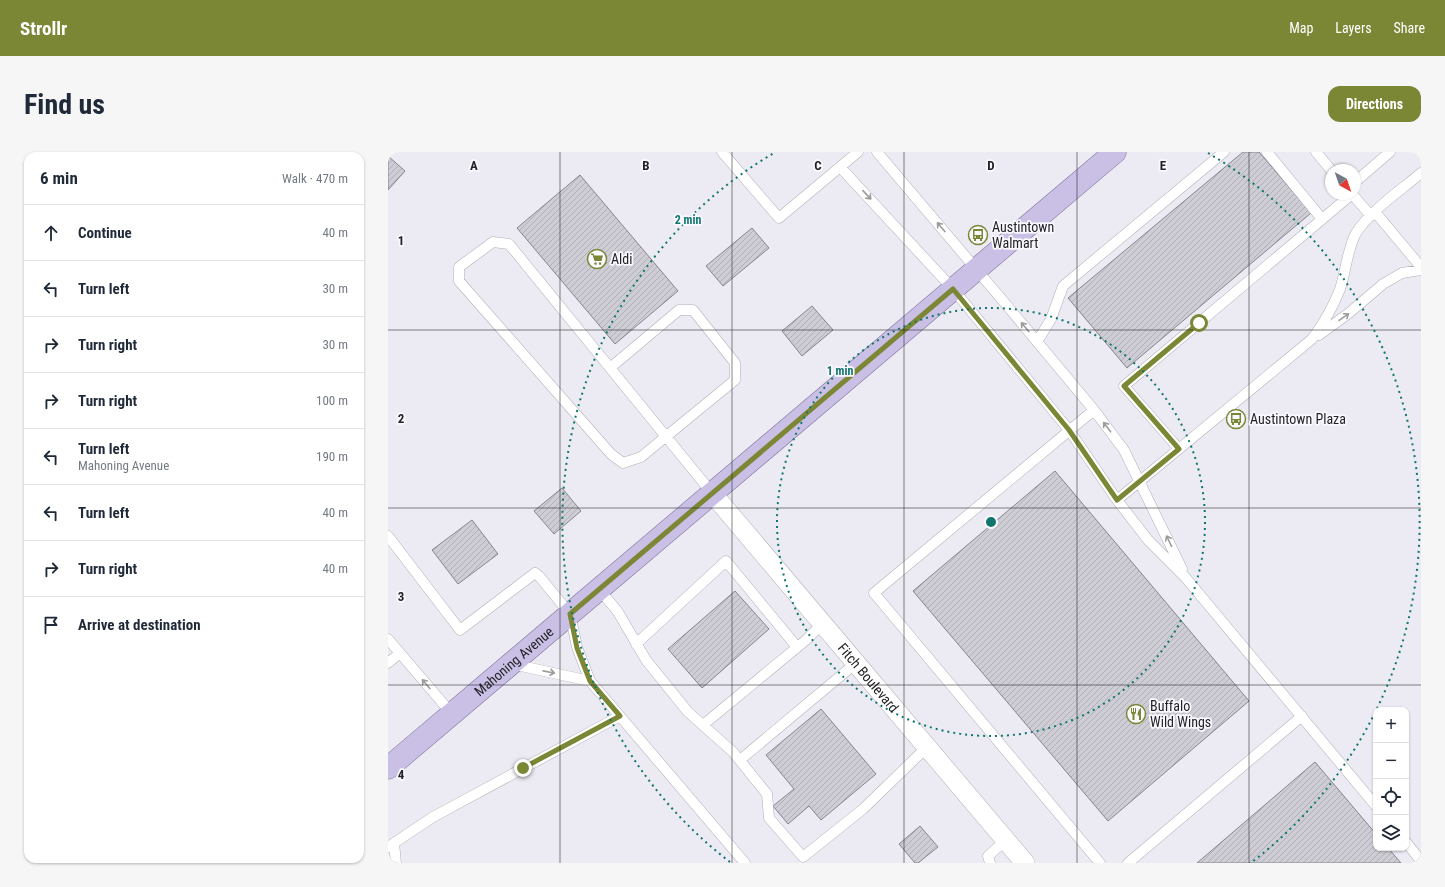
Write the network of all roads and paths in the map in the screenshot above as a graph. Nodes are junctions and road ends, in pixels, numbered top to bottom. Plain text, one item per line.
1 (722, 152) edge
2 (858, 152) edge
3 (877, 152) edge
4 (1115, 152) edge
5 (1224, 152) edge
6 (1267, 152) edge
7 (1316, 152) edge
8 (1386, 153) edge
9 (1326, 164) edge
10 (840, 167) junction
11 (1421, 173) edge
12 (1361, 176) edge
13 (1345, 200) edge
14 (1358, 200) edge
15 (1373, 214) junction
16 (1322, 219) junction
17 (1421, 267) edge
18 (977, 269) junction
19 (1421, 270) edge
20 (953, 289) junction
21 (1312, 339) junction
22 (1038, 342) junction
23 (610, 368) junction
24 (1094, 410) junction
25 (1069, 430) junction
26 (667, 438) junction
27 (1179, 449) junction
28 (1140, 481) junction
29 (712, 493) junction
30 (1117, 500) junction
31 (388, 536) edge
32 (1186, 577) junction
33 (599, 589) junction
34 (570, 614) junction
35 (823, 623) junction
36 (388, 639) edge
37 (636, 644) junction
38 (797, 647) junction
39 (400, 653) junction
40 (388, 663) edge
41 (856, 663) junction
42 (510, 664) junction
43 (590, 681) junction
44 (452, 714) junction
45 (620, 716) junction
46 (1302, 716) junction
47 (703, 725) junction
48 (927, 746) junction
49 (740, 760) junction
50 (388, 768) edge
51 (1373, 802) edge
52 (1006, 840) junction
53 (391, 845) edge
54 (1409, 846) edge
55 (1421, 861) edge
56 (396, 863) edge
57 (745, 863) edge
58 (990, 863) edge
59 (1025, 863) edge
60 (1100, 863) edge
61 (1128, 863) edge

1 - 10 lane
2 - 10 lane
18 -> 3 lane
4 - 18 main road, Mahoning Avenue
5 - 22 lane
6 - 16 lane
7 - 9 lane
8 - 12 lane
10 -> 20 lane
11 - 15 lane
13 - 16 lane
14 - 15 lane
15 - 17 lane
15 - 21 lane
16 - 27 lane
18 - 20 main road, Mahoning Avenue
22 -> 18 lane
21 -> 19 lane
20 - 25 lane
20 - 29 main road, Mahoning Avenue
21 - 27 lane
22 - 24 lane
23 - 26 lane
23 - 26 lane
23 - 26 lane
24 - 25 lane
28 -> 24 lane
25 - 30 lane
25 - 60 lane
26 - 29 lane
27 - 28 lane
28 - 30 lane
32 -> 28 lane
29 - 33 main road, Mahoning Avenue
29 - 35 street, Fitch Boulevard
30 - 32 lane
31 - 34 lane
32 - 46 lane
33 - 34 main road, Mahoning Avenue
33 - 37 lane
34 - 42 main road, Mahoning Avenue
34 - 43 lane
35 - 38 lane
35 - 41 street, Fitch Boulevard
36 - 39 lane
37 - 38 lane
37 - 47 lane
38 - 47 lane
39 - 40 lane
44 -> 39 lane
41 - 48 street, Fitch Boulevard
41 - 49 lane
42 -> 43 lane
42 - 44 main road, Mahoning Avenue
43 - 45 lane
44 - 50 main road, Mahoning Avenue
45 - 53 lane
45 - 57 lane
46 - 51 lane
46 - 61 lane
47 - 49 lane
48 - 49 lane
48 - 52 street, Fitch Boulevard
52 - 58 lane
52 - 59 street, Fitch Boulevard
53 - 56 lane
54 - 55 lane

